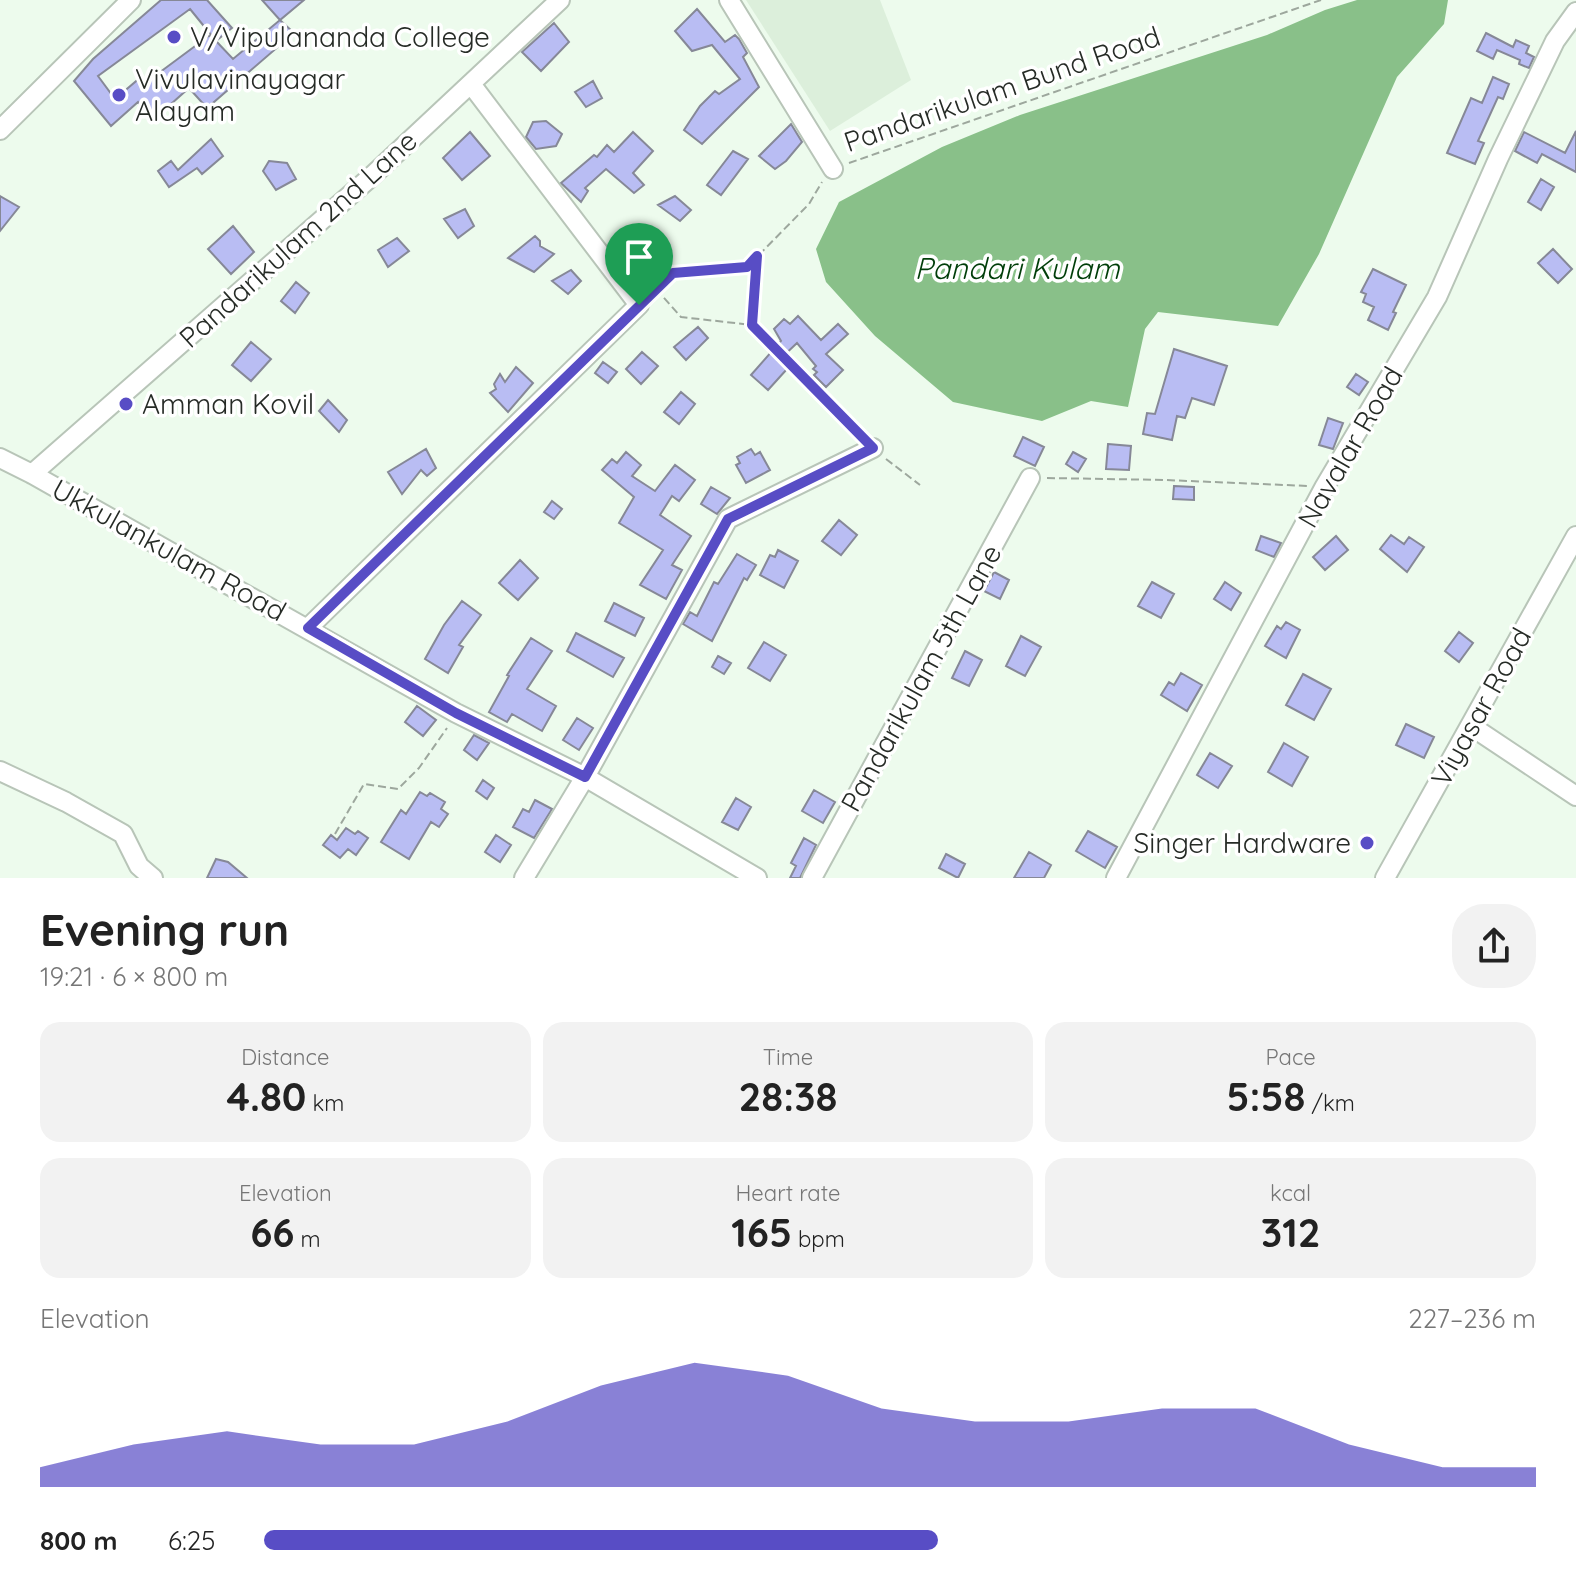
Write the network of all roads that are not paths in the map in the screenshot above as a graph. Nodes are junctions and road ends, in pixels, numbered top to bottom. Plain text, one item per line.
1 (131, 0) edge
2 (560, 0) edge
3 (729, 0) edge
4 (1576, 12) edge
5 (471, 84) junction
6 (0, 130) edge
7 (833, 169) road end
8 (873, 448) road end
9 (0, 458) edge
10 (32, 474) junction
11 (1030, 478) road end
12 (1576, 536) edge
13 (308, 628) junction
14 (1471, 726) junction
15 (0, 771) edge
16 (585, 777) junction
17 (1576, 796) edge
18 (153, 878) edge
19 (524, 878) edge
20 (757, 878) edge
21 (812, 878) edge
22 (1116, 878) edge
23 (1386, 878) edge

1 - 6 street
2 - 5 street, Pandarikulam 2nd Lane
3 - 7 street
4 - 22 street, Navalar Road
5 - 10 street, Pandarikulam 2nd Lane
5 - 13 street
8 - 16 street
9 - 10 street, Ukkulankulam Road
10 - 13 street, Ukkulankulam Road
11 - 21 street, Pandarikulam 5th Lane
12 - 14 street, Viyasar Road
13 - 16 street, Ukkulankulam Road
14 - 17 street
14 - 23 street, Viyasar Road
15 - 18 street
16 - 19 street
16 - 20 street, Ukkulankulam Road

